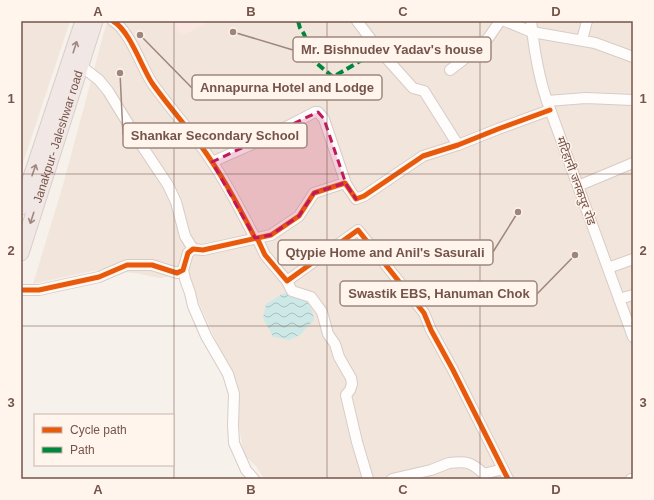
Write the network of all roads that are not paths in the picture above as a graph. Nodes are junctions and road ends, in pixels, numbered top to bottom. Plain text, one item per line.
1 (83, 21) edge
2 (95, 21) edge
3 (113, 21) edge
4 (357, 21) edge
5 (500, 21) edge
6 (505, 21) edge
7 (531, 21) edge
8 (587, 21) edge
9 (532, 32) junction
10 (582, 40) junction
11 (633, 57) edge
12 (81, 66) junction
13 (450, 70) dead end
14 (633, 100) edge
15 (549, 105) junction
16 (458, 145) junction
17 (212, 162) junction
18 (633, 164) edge
19 (578, 186) junction
20 (356, 199) junction
21 (21, 207) edge
22 (255, 238) junction
23 (193, 249) junction
24 (21, 253) edge
25 (633, 259) edge
26 (608, 268) junction
27 (183, 270) junction
28 (286, 281) junction
29 (21, 290) edge
30 (633, 295) edge
31 (619, 299) junction
32 (633, 337) edge
33 (503, 469) junction
34 (252, 478) edge
35 (368, 479) edge
36 (392, 479) edge
37 (508, 479) edge

21 -> 1 highway, Janakpur- Jaleshwar road
2 - 12 highway, Janakpur- Jaleshwar road
3 - 17 street
4 - 16 street
5 - 13 street
6 - 9 street
7 - 9 street, मटिहानी जनकपुर रोड
8 - 10 street
9 - 10 street
9 - 15 street, मटिहानी जनकपुर रोड
10 - 11 street
12 - 23 street
12 -> 24 highway, Janakpur- Jaleshwar road
14 - 15 street
15 - 16 street
15 - 19 street, मटिहानी जनकपुर रोड
16 - 20 street
17 - 20 street
17 - 22 street
18 - 19 street
19 - 26 street, मटिहानी जनकपुर रोड
20 - 22 street
22 - 23 street
22 - 28 street
23 - 27 street
25 - 26 street
26 - 31 street, मटिहानी जनकपुर रोड
27 - 29 street
27 - 34 street
28 - 33 street
28 - 35 street
30 - 31 street
31 - 32 street, मटिहानी जनकपुर रोड
33 - 36 street
33 - 37 street

